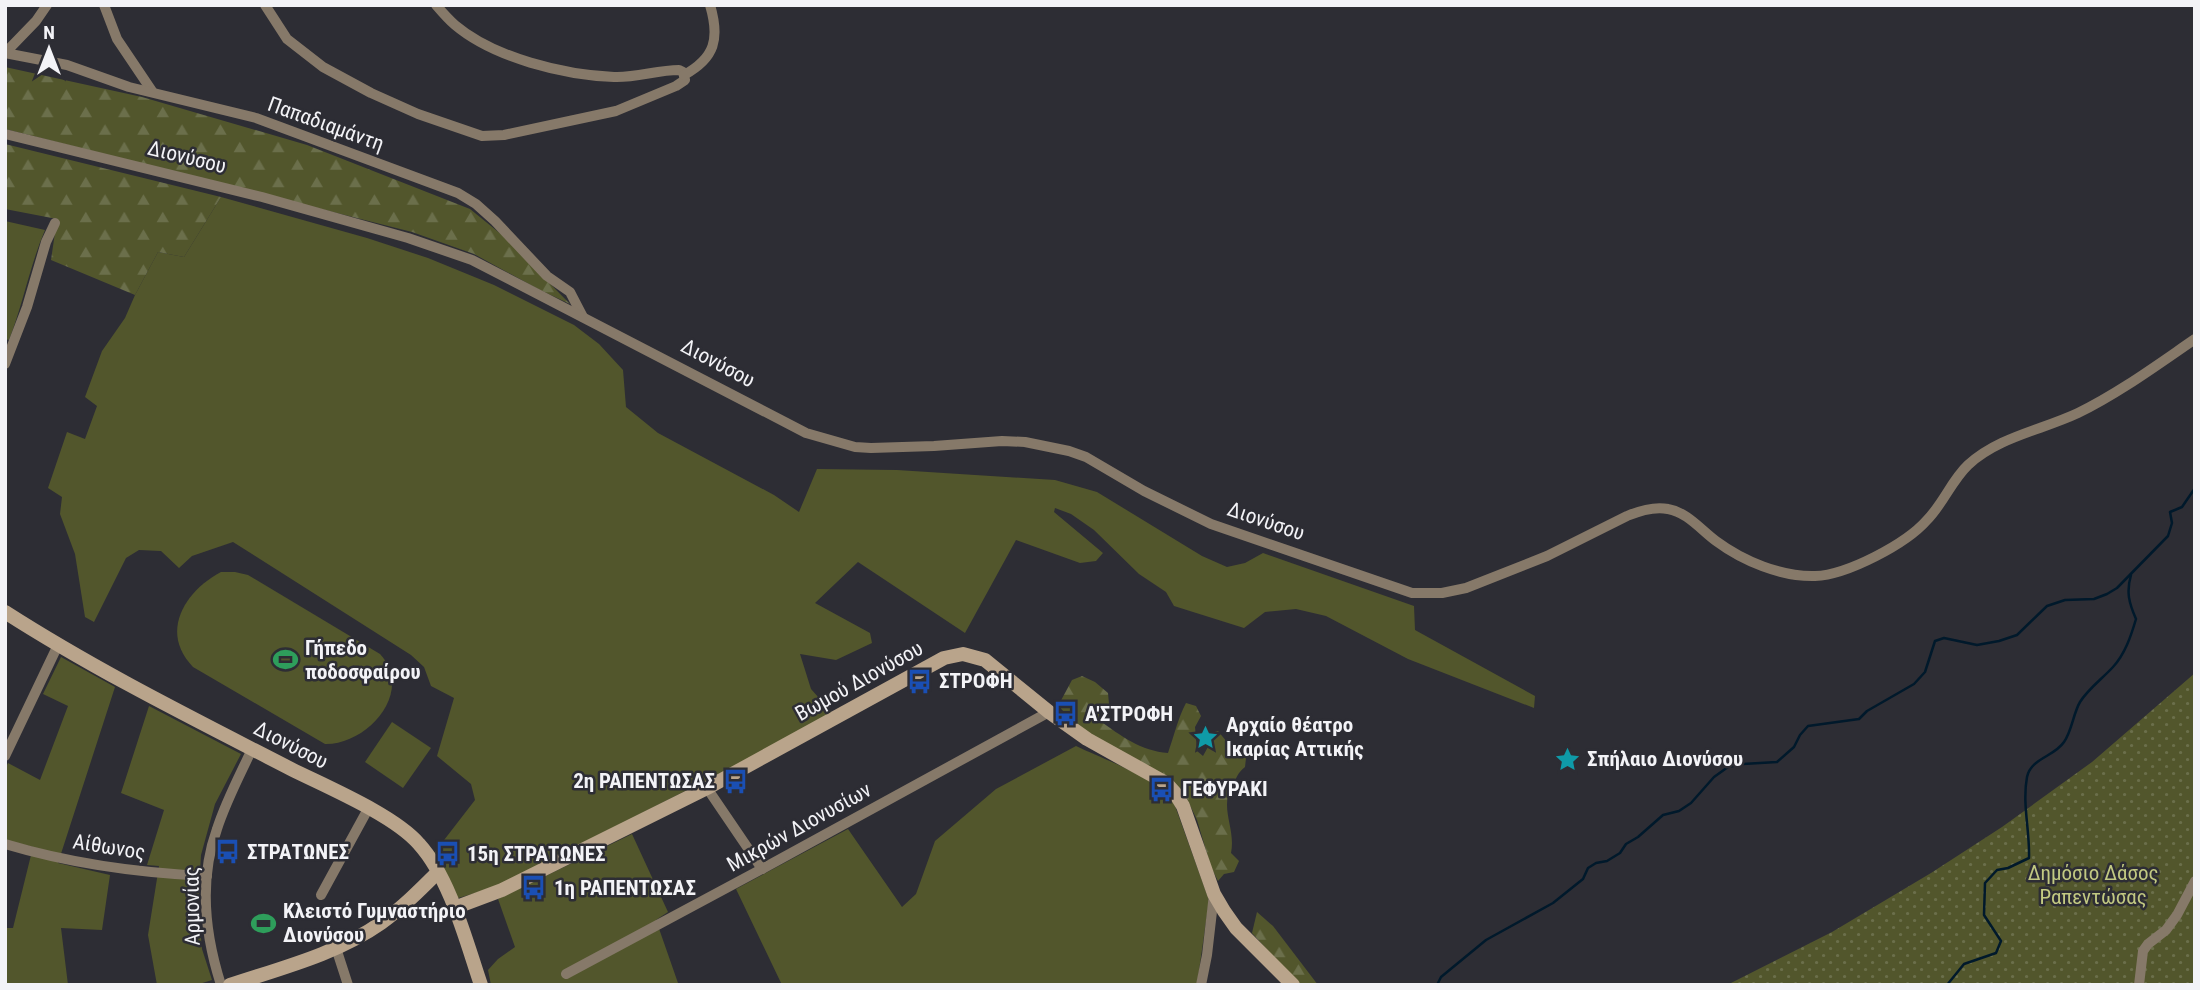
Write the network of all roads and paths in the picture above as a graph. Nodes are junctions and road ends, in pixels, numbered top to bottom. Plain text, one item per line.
1 (47, 5) edge
2 (104, 5) edge
3 (265, 5) edge
4 (436, 5) edge
5 (710, 5) edge
6 (6, 52) edge
7 (684, 75) junction
8 (152, 91) junction
9 (5, 134) edge
10 (55, 223) dead end
11 (584, 318) junction
12 (2195, 339) edge
13 (5, 363) edge
14 (5, 612) edge
15 (58, 645) junction
16 (1049, 712) junction
17 (252, 748) junction
18 (6, 754) edge
19 (707, 788) junction
20 (368, 809) junction
21 (5, 844) edge
22 (762, 869) junction
23 (438, 872) junction
24 (207, 876) junction
25 (2195, 881) edge
26 (1214, 894) junction
27 (321, 895) dead end
28 (454, 908) junction
29 (335, 948) junction
30 (566, 974) dead end
31 (221, 985) edge
32 (230, 985) edge
33 (348, 985) edge
34 (481, 985) edge
35 (1201, 985) edge
36 (1293, 985) edge
37 (2139, 985) edge

1 - 6 street
2 - 8 street
3 - 7 street
4 - 7 street
5 - 7 street
6 - 8 street, Παπαδιαμάντη
8 - 11 street, Παπαδιαμάντη
9 - 11 street, Διονύσου
10 - 13 street
11 - 12 street, Διονύσου
14 - 15 street, Διονύσου
15 - 17 street, Διονύσου
15 - 18 street
16 - 19 street, Βωμού Διονύσου
16 - 22 street, Μικρών Διονυσίων
16 - 26 street, Βωμού Διονύσου
17 - 20 street, Διονύσου
17 - 24 street, Αρμονίας
19 - 22 street
19 - 28 street, Βωμού Διονύσου
20 - 23 street, Διονύσου
20 - 27 street
21 - 24 street, Αίθωνος
22 - 30 street, Μικρών Διονυσίων
23 - 28 street, Διονύσου
23 - 29 street
24 - 31 street, Αρμονίας
25 - 37 street
26 - 35 street
26 - 36 street, Βωμού Διονύσου
28 - 34 street, Διονύσου
29 - 32 street
29 - 33 street

